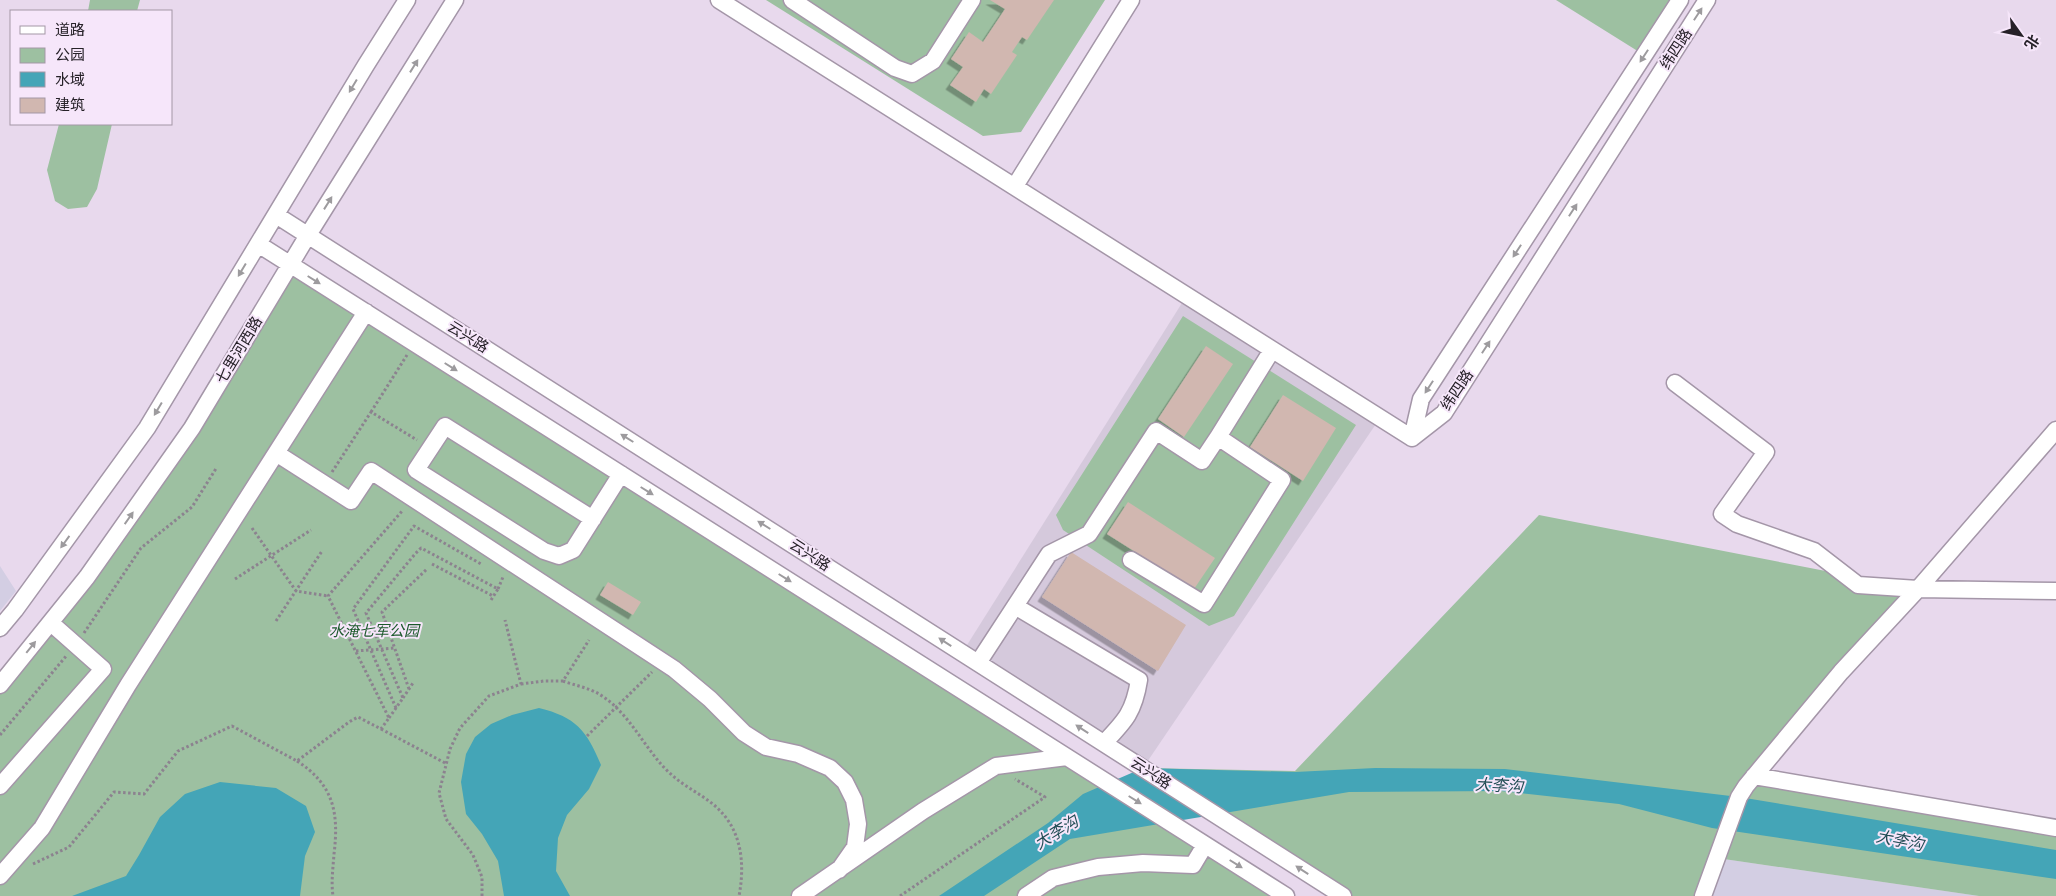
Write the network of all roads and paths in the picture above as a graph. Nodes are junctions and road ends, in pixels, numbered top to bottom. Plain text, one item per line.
1 (407, 0) edge
2 (455, 0) edge
3 (719, 0) edge
4 (792, 0) edge
5 (972, 0) edge
6 (1131, 0) edge
7 (1680, 0) edge
8 (1707, 0) edge
9 (810, 5) edge
10 (1015, 186) junction
11 (276, 215) junction
12 (308, 235) junction
13 (258, 244) junction
14 (290, 265) junction
15 (366, 312) junction
16 (415, 344) junction
17 (1272, 350) junction
18 (1675, 383) dead end
19 (371, 412) junction
20 (2056, 430) edge
21 (1218, 437) junction
22 (1412, 438) junction
23 (430, 449) junction
24 (276, 453) junction
25 (217, 467) dead end
26 (621, 474) junction
27 (324, 484) junction
28 (413, 499) junction
29 (592, 519) junction
30 (252, 528) dead end
31 (311, 530) dead end
32 (322, 551) dead end
33 (271, 556) junction
34 (1131, 560) dead end
35 (432, 564) dead end
36 (427, 568) dead end
37 (488, 568) dead end
38 (496, 572) dead end
39 (234, 579) dead end
40 (498, 589) junction
41 (1918, 589) junction
42 (296, 591) junction
43 (2056, 591) edge
44 (328, 596) junction
45 (1015, 606) junction
46 (505, 620) dead end
47 (276, 621) dead end
48 (51, 622) junction
49 (0, 628) edge
50 (589, 640) dead end
51 (76, 644) junction
52 (395, 648) junction
53 (370, 649) junction
54 (382, 649) junction
55 (356, 651) junction
56 (663, 661) junction
57 (978, 663) junction
58 (563, 681) junction
59 (413, 683) dead end
60 (521, 684) junction
61 (0, 685) edge
62 (409, 688) junction
63 (403, 698) junction
64 (396, 708) junction
65 (617, 708) junction
66 (389, 718) junction
67 (381, 729) junction
68 (0, 736) edge
69 (587, 736) dead end
70 (1104, 743) junction
71 (1067, 757) junction
72 (297, 761) junction
73 (447, 764) junction
74 (996, 766) junction
75 (1754, 776) junction
76 (0, 786) edge
77 (2056, 828) edge
78 (1200, 841) junction
79 (27, 867) dead end
80 (839, 870) junction
81 (0, 876) edge
82 (333, 896) edge
83 (482, 896) edge
84 (739, 896) edge
85 (800, 896) edge
86 (900, 896) edge
87 (1026, 896) edge
88 (1286, 896) edge
89 (1343, 896) edge
90 (1703, 896) edge

1 -> 11 street
12 -> 2 street, 七里河西路
3 - 10 street
4 - 9 street
5 - 9 street
6 - 10 street
7 -> 22 street, 纬四路
22 -> 8 street, 纬四路
10 - 17 street
11 - 12 street, 云兴路
11 - 13 street
12 - 14 street, 七里河西路
57 -> 12 street, 云兴路
13 - 14 street, 云兴路
13 -> 49 street
14 -> 15 street, 云兴路
48 -> 14 street, 七里河西路
15 - 16 street, 云兴路
15 - 24 street
16 - 19 path
16 -> 26 street, 云兴路
17 - 21 street
17 - 22 street
18 - 41 street
19 - 23 path
19 - 27 path
20 - 41 street
21 - 34 street
21 - 45 street
23 - 29 street
23 - 29 street
24 - 27 street
24 - 81 street
25 - 51 path
26 - 29 street
26 -> 71 street, 云兴路
27 - 28 street
28 - 44 path
28 - 56 street
30 - 33 path
31 - 33 path
32 - 42 path
33 - 39 path
33 - 42 path
35 - 40 path
36 - 52 path
37 - 53 path
38 - 40 path
40 - 54 path
41 - 43 street
41 - 75 street
42 - 44 path
42 - 47 path
44 - 55 path
45 - 57 street
45 - 70 street
46 - 60 path
48 - 51 street
61 -> 48 street, 七里河西路
50 - 58 path
51 - 68 path
51 - 76 street
52 - 54 path
52 - 62 path
53 - 54 path
53 - 55 path
53 - 64 path
54 - 63 path
55 - 66 path
56 - 65 path
56 - 80 street
70 -> 57 street, 云兴路
58 - 60 path
58 - 65 path
59 - 62 path
60 - 73 path
62 - 63 path
63 - 64 path
64 - 66 path
65 - 69 path
65 - 84 path
66 - 67 path
67 - 72 path
67 - 73 path
89 -> 70 street, 云兴路
71 - 74 street
71 -> 78 street, 云兴路
72 - 79 path
72 - 82 path
73 - 83 path
74 - 80 street
74 - 86 path
75 - 77 street
75 - 90 street
78 - 87 street
78 -> 88 street, 云兴路
80 - 85 street

